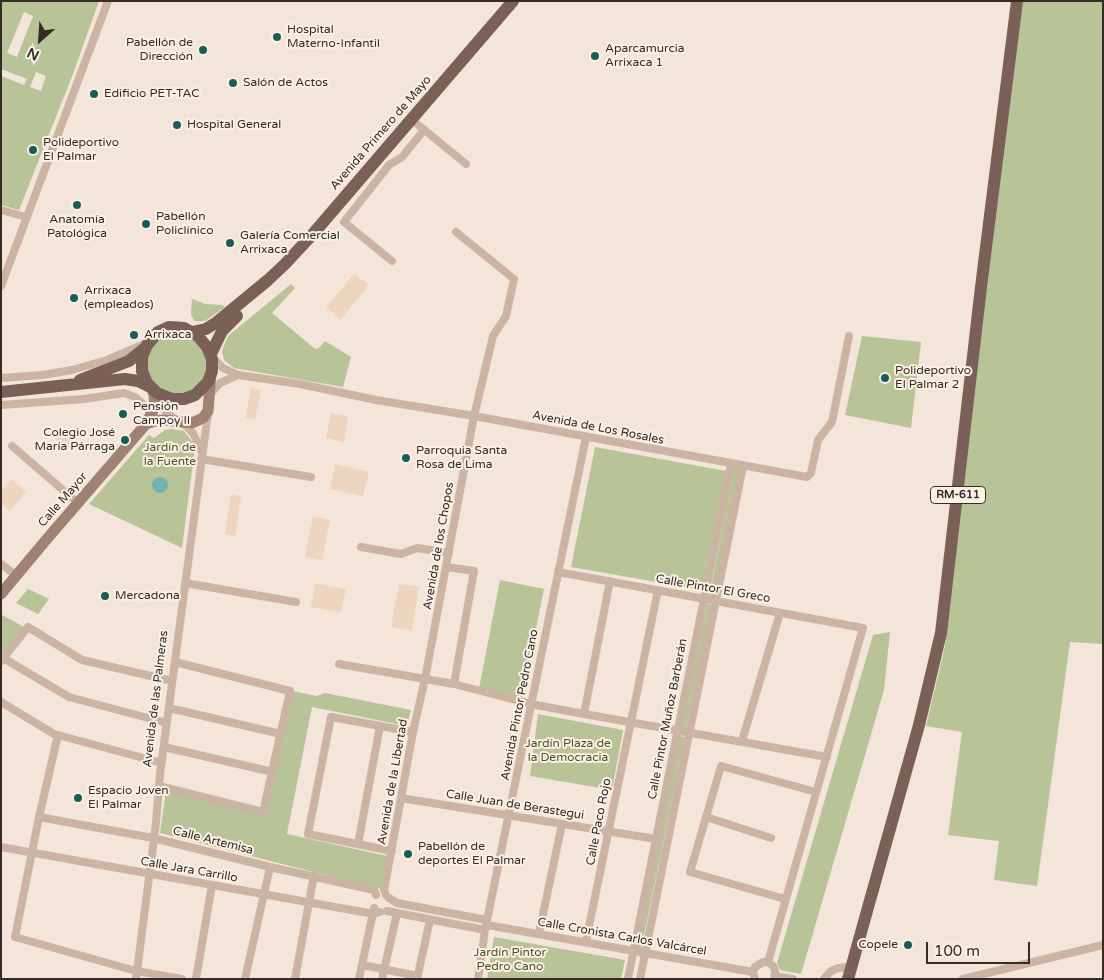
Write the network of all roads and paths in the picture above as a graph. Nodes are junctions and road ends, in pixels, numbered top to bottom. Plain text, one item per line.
1 (108, 1) edge
2 (513, 1) edge
3 (1017, 1) edge
4 (411, 119) junction
5 (424, 130) junction
6 (466, 164) dead end
7 (1, 210) edge
8 (26, 217) junction
9 (456, 232) dead end
10 (392, 261) dead end
11 (5, 265) edge
12 (268, 280) junction
13 (1, 286) edge
14 (192, 332) junction
15 (849, 336) dead end
16 (148, 344) junction
17 (211, 355) junction
18 (212, 370) junction
19 (238, 375) junction
20 (1, 378) edge
21 (66, 385) junction
22 (152, 389) junction
23 (1, 392) edge
24 (210, 394) junction
25 (1, 405) edge
26 (208, 411) junction
27 (152, 413) junction
28 (474, 416) junction
29 (164, 420) junction
30 (180, 422) junction
31 (146, 424) junction
32 (586, 437) junction
33 (12, 446) dead end
34 (201, 456) junction
35 (731, 464) junction
36 (743, 466) junction
37 (311, 478) dead end
38 (78, 503) junction
39 (361, 548) dead end
40 (449, 553) junction
41 (1, 564) edge
42 (447, 567) junction
43 (558, 572) junction
44 (17, 576) junction
45 (610, 582) junction
46 (185, 584) junction
47 (658, 590) junction
48 (1, 594) edge
49 (704, 599) junction
50 (716, 601) junction
51 (296, 602) dead end
52 (780, 613) junction
53 (2, 660) edge
54 (175, 662) junction
55 (339, 664) dead end
56 (426, 680) junction
57 (172, 681) junction
58 (454, 684) junction
59 (1, 702) edge
60 (531, 704) junction
61 (169, 708) junction
62 (584, 714) junction
63 (630, 722) junction
64 (167, 723) junction
65 (380, 726) junction
66 (677, 731) junction
67 (413, 732) junction
68 (689, 733) junction
69 (281, 734) junction
70 (58, 735) junction
71 (742, 741) junction
72 (164, 747) junction
73 (827, 757) junction
74 (162, 763) junction
75 (273, 772) junction
76 (159, 786) junction
77 (816, 792) junction
78 (401, 798) junction
79 (509, 816) junction
80 (706, 817) junction
81 (39, 818) junction
82 (562, 824) junction
83 (609, 831) junction
84 (154, 838) junction
85 (771, 838) dead end
86 (656, 839) junction
87 (358, 844) junction
88 (1, 847) edge
89 (392, 851) junction
90 (33, 853) junction
91 (270, 867) junction
92 (149, 874) junction
93 (314, 875) junction
94 (212, 885) junction
95 (263, 894) junction
96 (383, 894) junction
97 (785, 899) junction
98 (309, 901) junction
99 (379, 911) junction
100 (397, 914) junction
101 (430, 920) junction
102 (486, 925) junction
103 (539, 933) junction
104 (586, 941) junction
105 (1103, 945) edge
106 (633, 951) junction
107 (645, 953) junction
108 (768, 962) junction
109 (362, 965) junction
110 (384, 969) junction
111 (845, 973) edge
112 (136, 975) edge
113 (754, 976) edge
114 (417, 977) edge
115 (774, 977) edge
116 (182, 979) edge
117 (196, 979) edge
118 (245, 979) edge
119 (295, 979) edge
120 (359, 979) edge
121 (382, 979) edge
122 (478, 979) edge
123 (628, 979) edge
124 (640, 979) edge
125 (793, 979) edge
126 (824, 979) edge
127 (963, 979) edge

1 - 8 street
2 - 4 main road, Avenida Primero de Mayo
3 - 111 main road, RM-611
4 - 5 street
4 - 12 main road, Avenida Primero de Mayo
5 - 6 street
5 - 10 street
7 - 8 street
8 - 11 street
9 - 28 street, Avenida de los Chopos
11 - 13 street
12 - 14 main road, Avenida Primero de Mayo
12 - 17 main road, Avenida Primero de Mayo
14 - 16 main road
14 - 17 main road
15 - 36 street, Avenida de Los Rosales
16 - 20 street
16 - 21 main road
16 - 22 main road
17 - 18 main road
17 - 19 street, Avenida de Los Rosales
18 - 22 main road
18 - 24 street, Avenida de las Palmeras
19 - 24 street
19 - 28 street, Avenida de Los Rosales
21 - 22 main road
21 - 23 main road
22 - 27 street, Calle Mayor
22 - 30 street
24 - 26 street, Avenida de las Palmeras
25 - 27 street
26 - 30 street
26 - 34 street, Avenida de las Palmeras
27 - 29 street
27 - 31 street, Calle Mayor
28 - 32 street, Avenida de Los Rosales
28 - 40 street, Avenida de los Chopos
29 - 30 street
29 - 31 street
30 - 34 street
31 - 38 street, Calle Mayor
32 - 35 street, Avenida de Los Rosales
32 - 43 street, Avenida Pintor Pedro Cano
33 - 38 street
34 - 37 street
34 - 46 street, Avenida de las Palmeras
35 - 36 street, Avenida de Los Rosales
35 - 49 street, Calle Pintor Muñoz Barberán
36 - 50 street, Calle Pintor Muñoz Barberán
38 - 44 street, Calle Mayor
39 - 40 street
40 - 42 street, Avenida de los Chopos
41 - 44 street
42 - 56 street, Avenida de los Chopos
42 - 58 street
43 - 45 street, Calle Pintor El Greco
43 - 60 street, Avenida Pintor Pedro Cano
44 - 48 street, Calle Mayor
45 - 47 street, Calle Pintor El Greco
45 - 62 street
46 - 51 street
46 - 54 street, Avenida de las Palmeras
47 - 49 street, Calle Pintor El Greco
47 - 63 street, Calle Paco Rojo
49 - 50 street, Calle Pintor El Greco
49 - 66 street, Calle Pintor Muñoz Barberán
50 - 52 street, Calle Pintor El Greco
50 - 68 street, Calle Pintor Muñoz Barberán
52 - 71 street
52 - 73 street, Calle Pintor El Greco
53 - 57 street
53 - 64 street
54 - 57 street, Avenida de las Palmeras
54 - 69 street
55 - 56 street
56 - 58 street
56 - 67 street, Avenida de la Libertad
57 - 61 street, Avenida de las Palmeras
58 - 60 street
59 - 70 street
60 - 62 street
60 - 79 street, Avenida Pintor Pedro Cano
61 - 64 street, Avenida de las Palmeras
61 - 69 street
62 - 63 street
63 - 66 street
63 - 83 street, Calle Paco Rojo
64 - 72 street, Avenida de las Palmeras
65 - 67 street
65 - 87 street
65 - 87 street
66 - 68 street
66 - 86 street, Calle Pintor Muñoz Barberán
67 - 78 street, Avenida de la Libertad
68 - 71 street
68 - 107 street, Calle Pintor Muñoz Barberán
69 - 75 street
70 - 74 street
70 - 81 street
71 - 73 street
72 - 74 street, Avenida de las Palmeras
72 - 75 street
73 - 77 street
74 - 76 street, Avenida de las Palmeras
75 - 76 street
76 - 84 street, Avenida de las Palmeras
77 - 80 street
77 - 97 street
78 - 79 street, Calle Juan de Berastegui
78 - 89 street, Avenida de la Libertad
79 - 82 street, Calle Juan de Berastegui
79 - 102 street, Avenida Pintor Pedro Cano
80 - 85 street
80 - 97 street
81 - 84 street, Calle Artemisa
81 - 90 street
82 - 83 street, Calle Juan de Berastegui
82 - 103 street
83 - 86 street, Calle Juan de Berastegui
83 - 104 street, Calle Paco Rojo
84 - 91 street, Calle Artemisa
84 - 92 street, Avenida de las Palmeras
86 - 106 street, Calle Pintor Muñoz Barberán
87 - 89 street
88 - 90 street, Calle Jara Carrillo
89 - 96 street, Avenida de la Libertad
90 - 92 street, Calle Jara Carrillo
90 - 112 street
91 - 93 street, Calle Artemisa
91 - 95 street
92 - 94 street, Calle Jara Carrillo
92 - 112 street, Avenida de las Palmeras
93 - 96 street, Calle Artemisa
93 - 98 street
94 - 95 street, Calle Jara Carrillo
94 - 117 street
95 - 98 street, Calle Jara Carrillo
95 - 118 street
96 - 99 street
96 - 99 street
96 - 102 street, Calle Cronista Carlos Valcárcel
97 - 108 street
98 - 99 street, Calle Jara Carrillo
98 - 119 street
99 - 100 street, Calle Cronista Carlos Valcárcel
99 - 109 street
100 - 101 street, Calle Cronista Carlos Valcárcel
100 - 110 street
101 - 102 street, Calle Cronista Carlos Valcárcel
101 - 114 street
102 - 103 street, Calle Cronista Carlos Valcárcel
102 - 122 street, Avenida Pintor Pedro Cano
103 - 104 street, Calle Cronista Carlos Valcárcel
104 - 106 street, Calle Cronista Carlos Valcárcel
105 - 127 street
106 - 107 street, Calle Cronista Carlos Valcárcel
106 - 123 street, Calle Pintor Muñoz Barberán
107 - 113 street, Calle Cronista Carlos Valcárcel
107 - 124 street, Calle Pintor Muñoz Barberán
108 - 113 street
108 - 115 street
109 - 110 street
109 - 120 street
110 - 114 street
110 - 121 street
111 - 126 street
112 - 116 street
115 - 125 street

